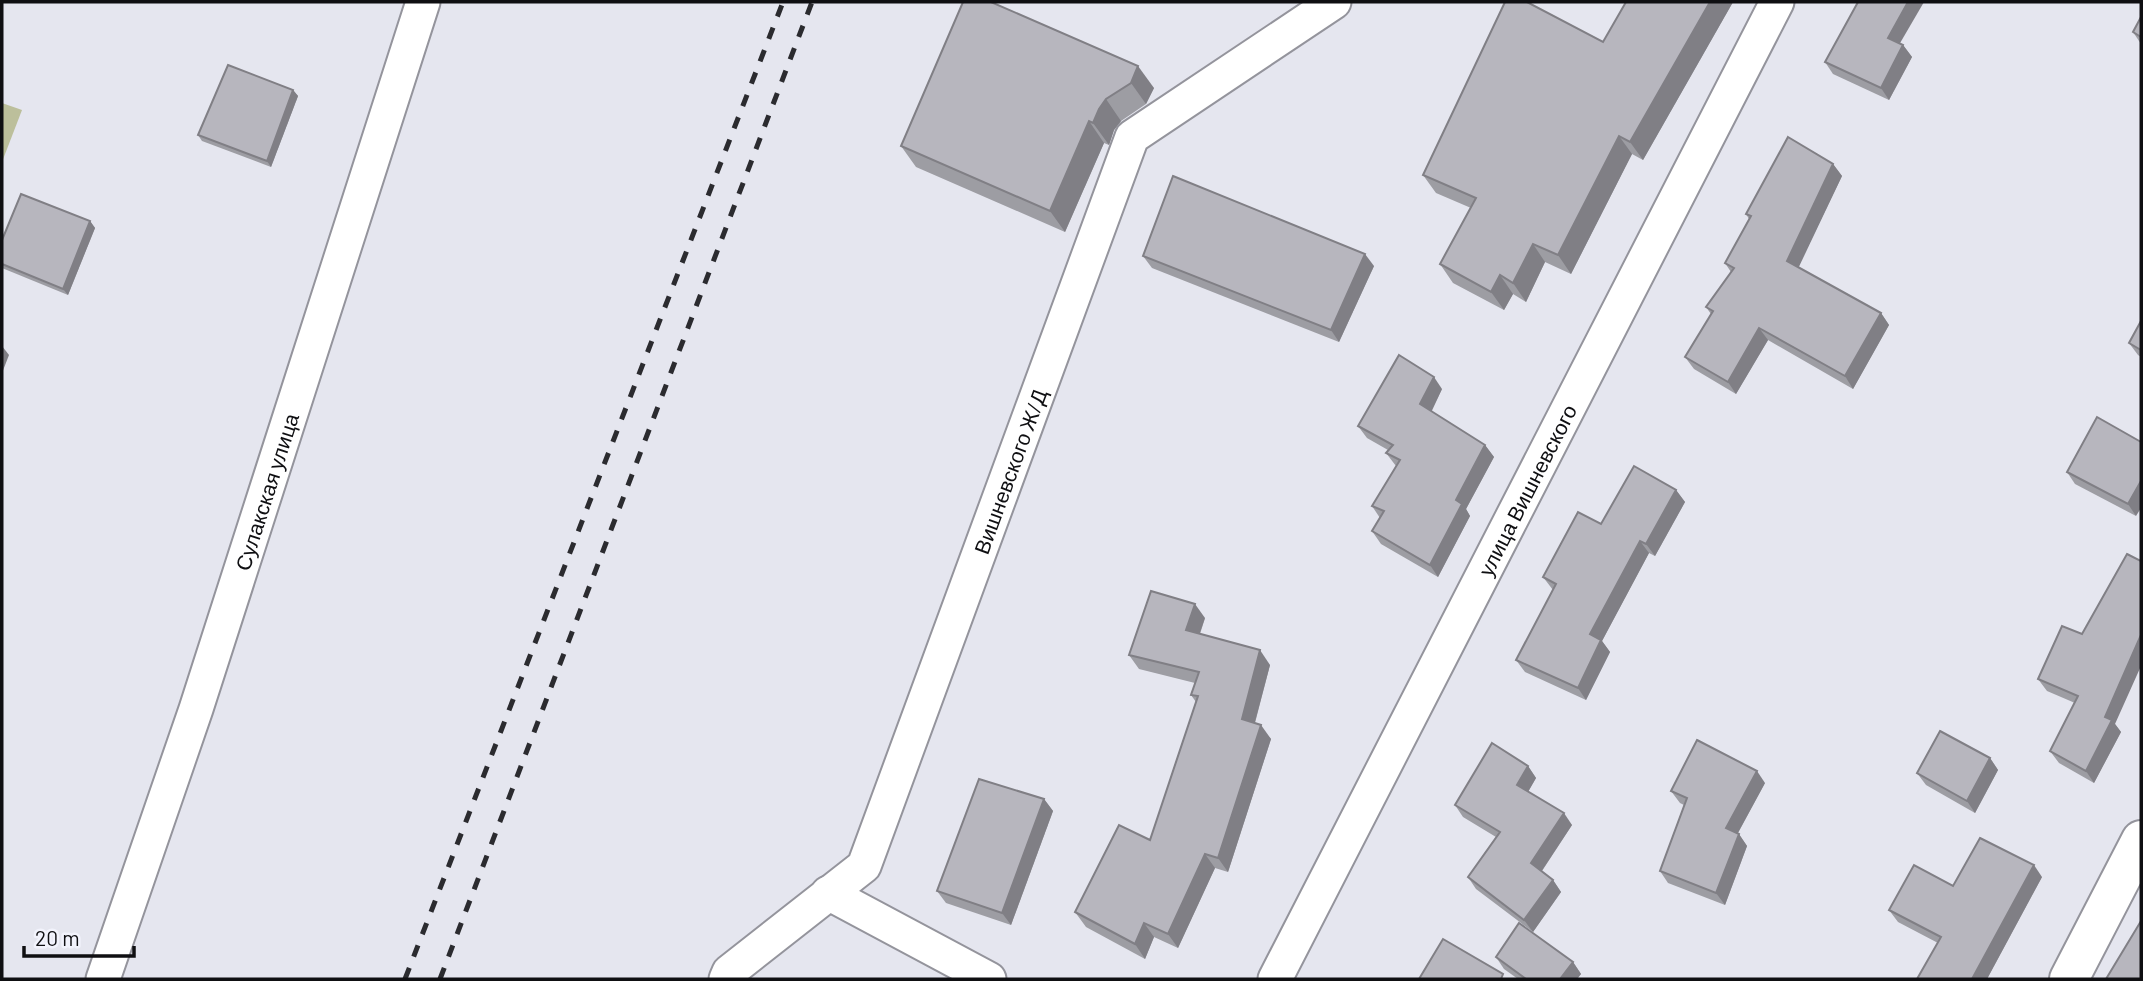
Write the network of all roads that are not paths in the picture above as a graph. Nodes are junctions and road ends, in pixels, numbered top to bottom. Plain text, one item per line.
1 (423, 2) edge
2 (1334, 2) edge
3 (1776, 2) edge
4 (2141, 840) edge
5 (828, 893) junction
6 (103, 979) edge
7 (726, 979) edge
8 (989, 979) edge
9 (1275, 979) edge
10 (2069, 979) edge

1 - 6 street, Сулакская улица
2 - 5 street, Вишневского Ж/Д
3 - 9 street, улица Вишневского
4 - 10 street
5 - 7 street, Вишневского Ж/Д
5 - 8 street

